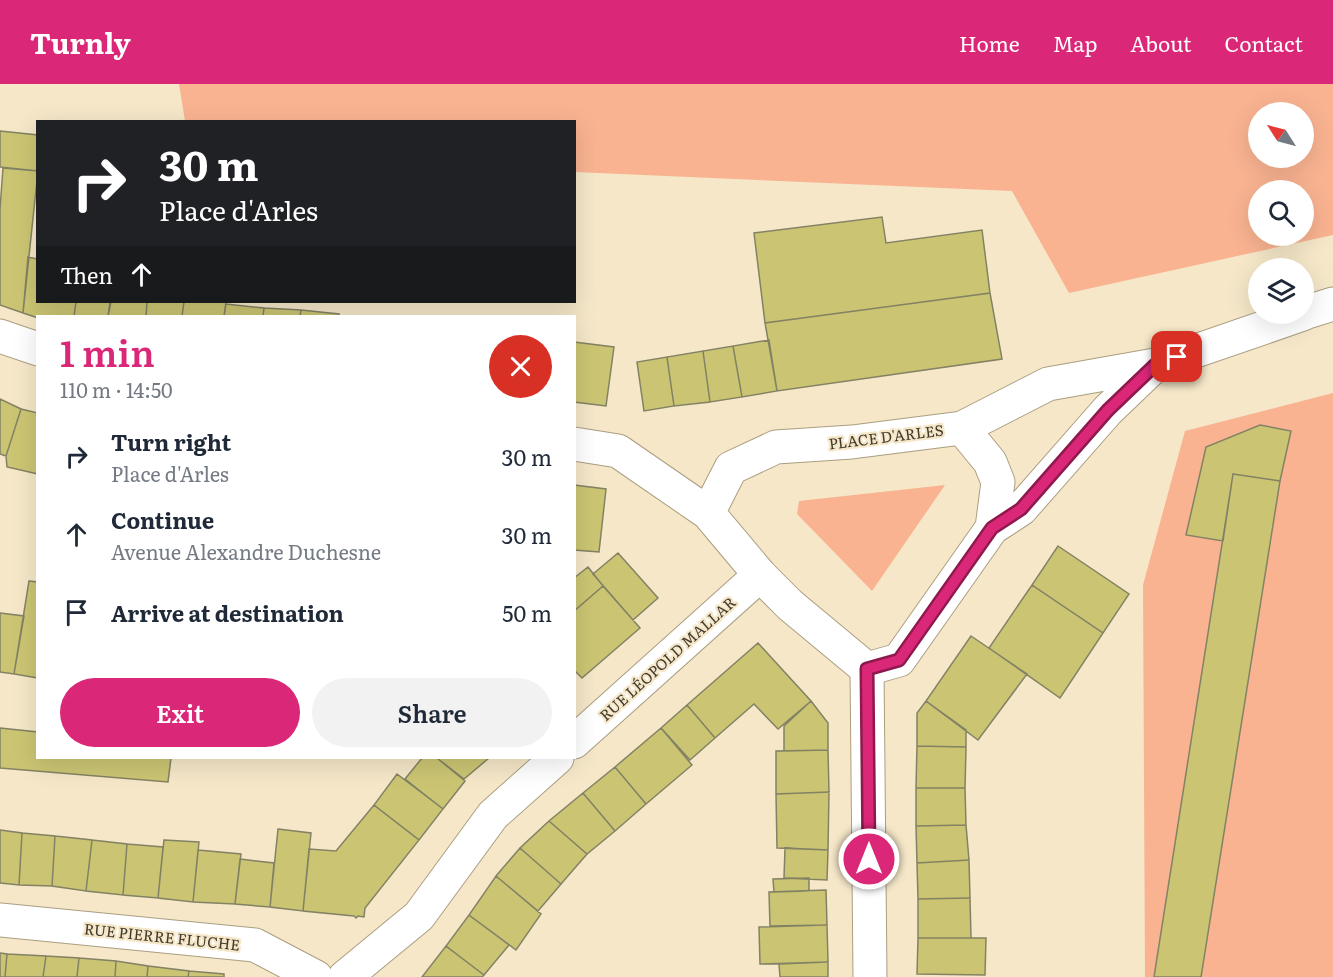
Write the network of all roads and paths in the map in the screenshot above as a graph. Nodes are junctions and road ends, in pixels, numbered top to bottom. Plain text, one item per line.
1 (1333, 304) edge
2 (1314, 310) edge
3 (1272, 324) edge
4 (0, 336) edge
5 (36, 348) edge
6 (1155, 365) junction
7 (962, 428) junction
8 (576, 444) edge
9 (708, 513) junction
10 (992, 528) junction
11 (760, 575) junction
12 (867, 669) junction
13 (576, 740) edge
14 (556, 759) edge
15 (0, 920) edge
16 (316, 977) edge
17 (345, 977) edge
18 (870, 977) edge

1 - 2 street
3 - 6 street
4 - 5 street
6 - 7 street
6 - 10 street
7 - 9 street, PLACE D'ARLES
7 - 10 street, PLACE D'ARLES
8 - 9 street
9 - 11 street
10 - 12 street, PLACE D'ARLES
11 - 12 street
11 - 13 street, RUE LÉOPOLD MALLAR
12 - 18 street
14 - 17 street
15 - 16 street, RUE PIERRE FLUCHE

